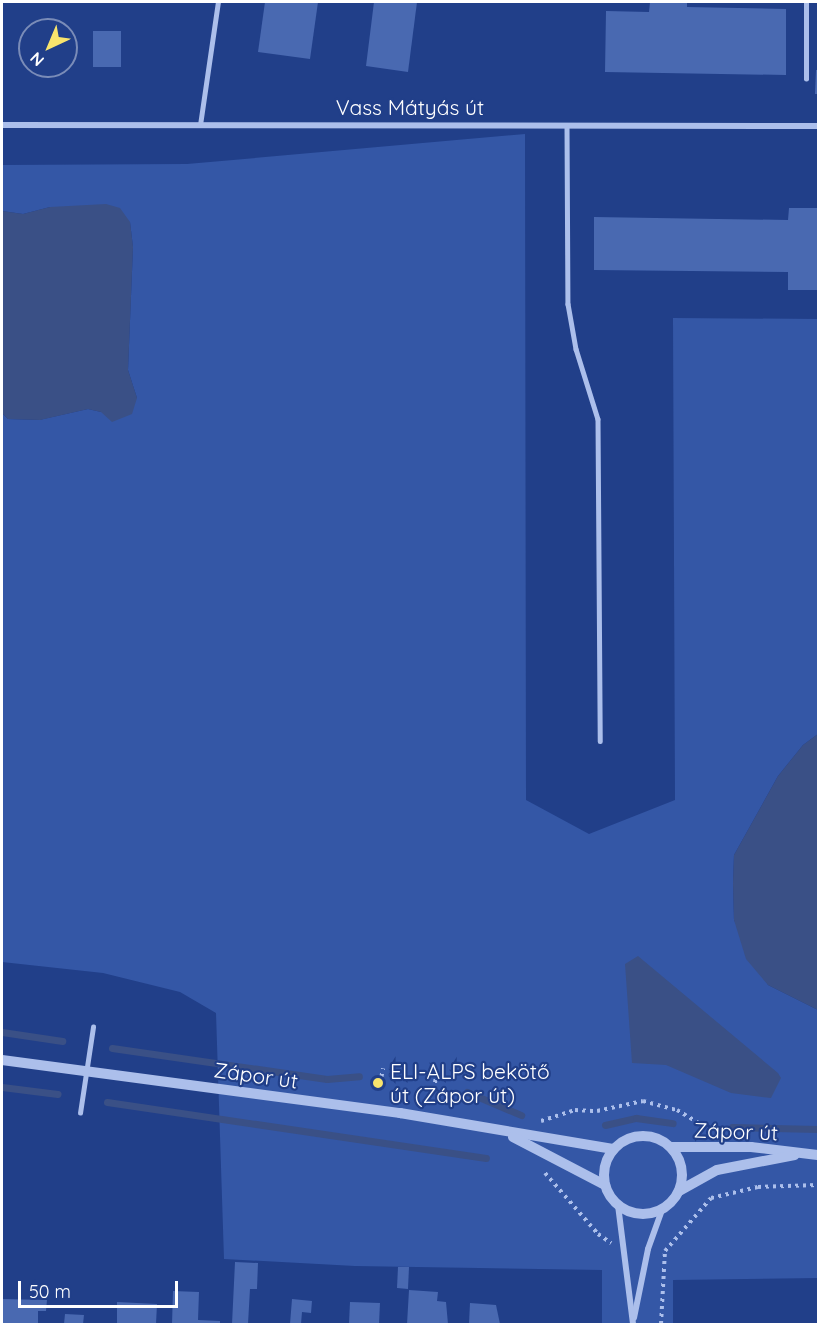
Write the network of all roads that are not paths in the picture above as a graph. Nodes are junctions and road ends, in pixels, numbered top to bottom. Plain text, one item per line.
1 (218, 2) edge
2 (806, 2) edge
3 (806, 79) dead end
4 (2, 125) edge
5 (200, 125) junction
6 (567, 125) junction
7 (819, 126) edge
8 (600, 741) dead end
9 (93, 1027) dead end
10 (2, 1060) edge
11 (87, 1072) junction
12 (80, 1113) dead end
13 (505, 1133) junction
14 (671, 1147) junction
15 (613, 1149) junction
16 (801, 1153) junction
17 (819, 1155) edge
18 (605, 1185) junction
19 (679, 1191) junction
20 (618, 1205) junction
21 (662, 1210) junction
22 (633, 1324) edge

1 - 5 lane
2 - 3 lane
4 - 5 street, Vass Mátyás út
5 - 6 street, Vass Mátyás út
6 - 7 street, Vass Mátyás út
6 - 8 lane
9 - 11 lane
10 - 11 street, Zápor út
11 - 12 lane
11 - 13 street, Zápor út
13 - 15 street, Zápor út
13 - 18 street, Zápor út
14 - 15 street
14 - 16 street, Zápor út
14 - 19 street
15 - 18 street
16 - 17 street, Zápor út
16 - 19 street, Zápor út
18 - 20 street
19 - 21 street
20 - 21 street
20 - 22 street
21 - 22 street

